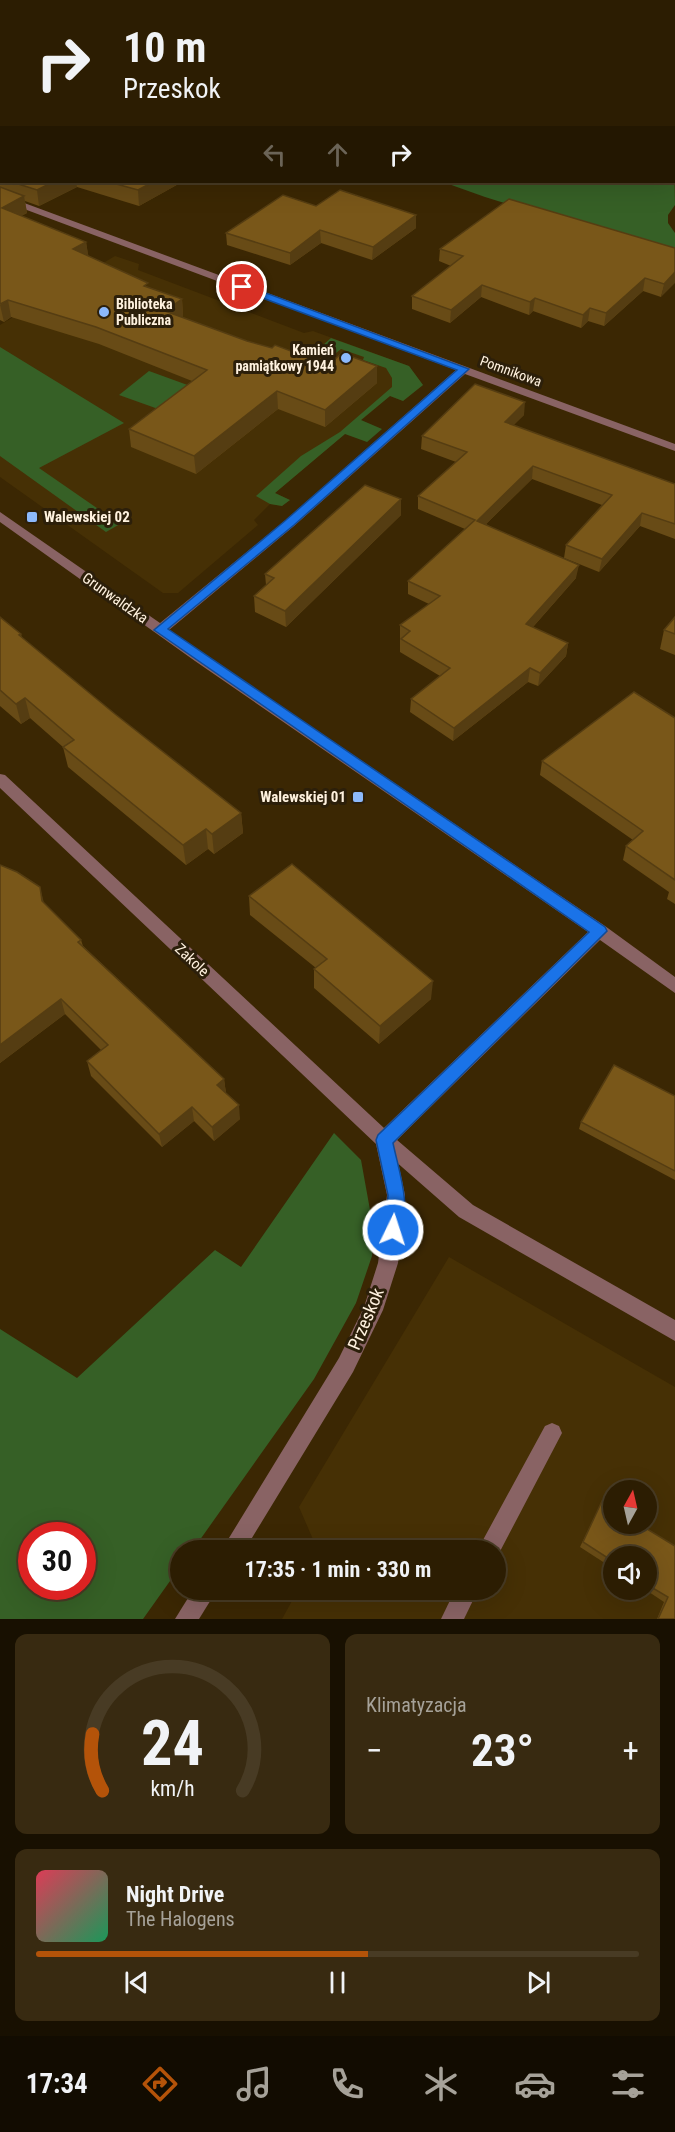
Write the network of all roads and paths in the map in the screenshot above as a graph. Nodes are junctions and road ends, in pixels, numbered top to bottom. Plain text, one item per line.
1 (0, 197) edge
2 (464, 369) junction
3 (675, 448) edge
4 (0, 516) edge
5 (160, 630) junction
6 (0, 779) edge
7 (599, 931) junction
8 (675, 986) edge
9 (384, 1140) junction
10 (675, 1331) edge
11 (552, 1433) dead end
12 (239, 1540) edge
13 (494, 1540) edge
14 (199, 1600) edge
15 (462, 1600) edge
16 (186, 1619) edge
17 (452, 1619) edge

1 - 2 street, Pomnikowa
2 - 3 street, Pomnikowa
2 - 5 street
4 - 5 street, Grunwaldzka
5 - 7 street, Grunwaldzka
6 - 9 street, Zakole
7 - 8 street, Grunwaldzka
7 - 9 street
9 - 10 street, Zakole
9 - 12 street, Przeskok
11 - 13 street
14 - 16 street
15 - 17 street

